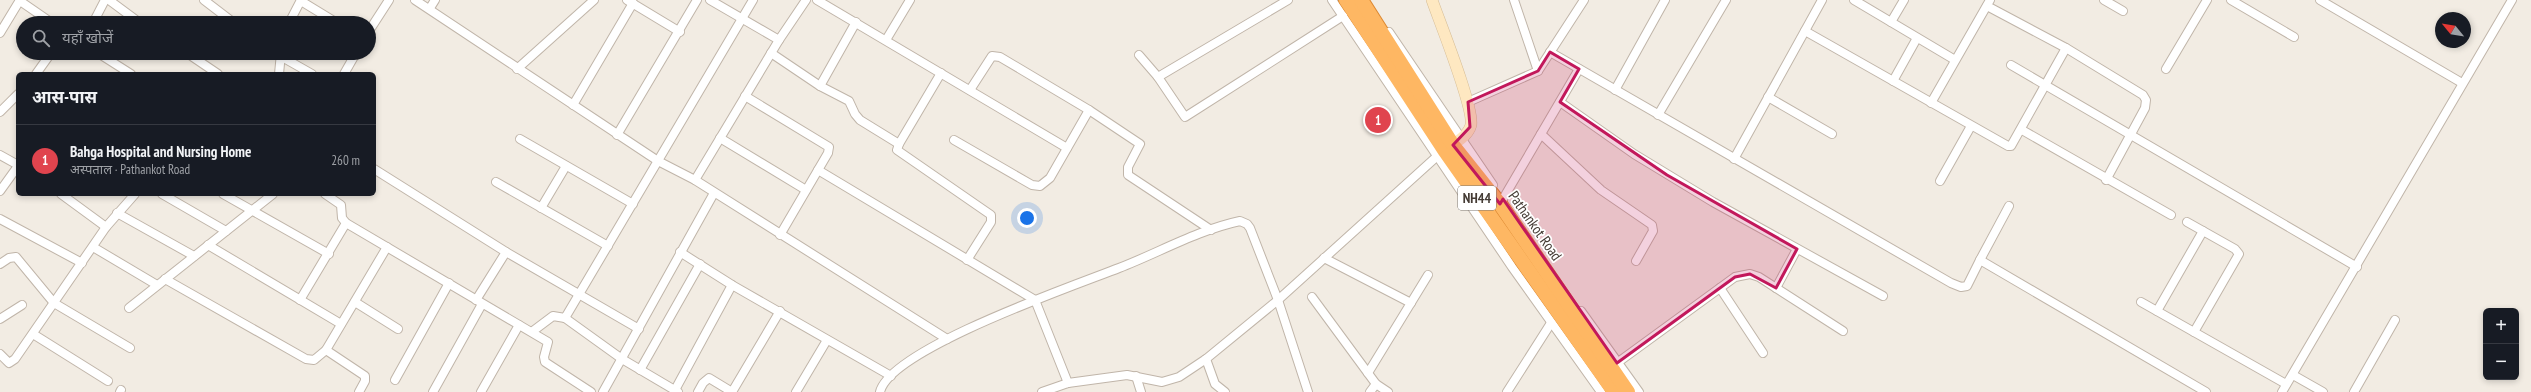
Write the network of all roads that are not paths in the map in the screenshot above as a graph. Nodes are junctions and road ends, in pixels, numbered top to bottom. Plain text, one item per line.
1 (20, 0) edge
2 (106, 0) edge
3 (109, 0) edge
4 (204, 0) edge
5 (389, 0) edge
6 (415, 0) edge
7 (435, 0) edge
8 (594, 0) edge
9 (698, 0) edge
10 (710, 0) edge
11 (753, 0) edge
12 (806, 0) edge
13 (817, 0) edge
14 (910, 0) edge
15 (1288, 0) edge
16 (1332, 0) edge
17 (1346, 0) edge
18 (1361, 0) edge
19 (1368, 0) edge
20 (1432, 0) edge
21 (1514, 0) edge
22 (1584, 0) edge
23 (1665, 0) edge
24 (1726, 0) edge
25 (1822, 0) edge
26 (1854, 0) edge
27 (1904, 0) edge
28 (2104, 0) edge
29 (2207, 0) edge
30 (2231, 0) edge
31 (2320, 0) edge
32 (2512, 0) edge
33 (301, 1) edge
34 (630, 2) edge
35 (1989, 3) edge
36 (430, 8) junction
37 (2123, 11) dead end
38 (42, 16) edge
39 (97, 16) edge
40 (131, 16) edge
41 (225, 16) edge
42 (293, 16) edge
43 (326, 16) edge
44 (1342, 16) junction
45 (742, 18) junction
46 (376, 20) edge
47 (856, 22) junction
48 (1891, 22) junction
49 (1805, 31) junction
50 (680, 32) junction
51 (0, 33) edge
52 (2294, 37) dead end
53 (1917, 38) junction
54 (779, 40) junction
55 (886, 40) junction
56 (2066, 48) junction
57 (1550, 52) junction
58 (771, 53) junction
59 (1139, 55) dead end
60 (46, 60) edge
61 (109, 60) edge
62 (197, 60) edge
63 (279, 60) edge
64 (289, 60) edge
65 (352, 60) edge
66 (1955, 60) junction
67 (2012, 65) dead end
68 (517, 69) junction
69 (1579, 69) junction
70 (2166, 69) dead end
71 (1538, 71) junction
72 (37, 72) edge
73 (128, 72) edge
74 (215, 72) edge
75 (279, 72) edge
76 (309, 72) edge
77 (345, 72) edge
78 (941, 73) junction
79 (1158, 78) junction
80 (1893, 81) junction
81 (2462, 83) junction
82 (2047, 84) junction
83 (820, 86) junction
84 (970, 90) junction
85 (1615, 90) junction
86 (16, 96) edge
87 (745, 96) junction
88 (1768, 97) junction
89 (1468, 102) junction
90 (1560, 102) junction
91 (1930, 103) junction
92 (573, 105) junction
93 (1089, 110) junction
94 (0, 112) edge
95 (1658, 115) junction
96 (1971, 126) junction
97 (2022, 130) junction
98 (1541, 134) junction
99 (1832, 134) dead end
100 (617, 135) junction
101 (2130, 135) junction
102 (720, 138) junction
103 (520, 139) dead end
104 (954, 140) dead end
105 (899, 144) junction
106 (1067, 148) junction
107 (1449, 148) junction
108 (0, 155) edge
109 (1734, 158) junction
110 (658, 161) junction
111 (16, 164) edge
112 (566, 166) junction
113 (16, 168) edge
114 (376, 170) edge
115 (818, 170) junction
116 (695, 180) junction
117 (2106, 180) junction
118 (1940, 181) dead end
119 (496, 182) dead end
120 (806, 190) junction
121 (0, 191) edge
122 (714, 193) junction
123 (65, 196) edge
124 (133, 196) edge
125 (165, 196) edge
126 (226, 196) edge
127 (271, 196) edge
128 (337, 198) edge
129 (1501, 201) junction
130 (633, 204) junction
131 (2009, 206) dead end
132 (541, 208) junction
133 (252, 212) junction
134 (117, 213) junction
135 (2171, 215) dead end
136 (0, 219) edge
137 (2187, 222) dead end
138 (346, 223) junction
139 (106, 227) junction
140 (1211, 230) junction
141 (226, 231) junction
142 (2203, 231) junction
143 (780, 235) junction
144 (208, 245) junction
145 (93, 246) junction
146 (608, 246) junction
147 (387, 247) junction
148 (1797, 249) junction
149 (506, 252) junction
150 (680, 252) junction
151 (329, 254) junction
152 (194, 256) junction
153 (1324, 258) junction
154 (968, 260) junction
155 (1980, 260) junction
156 (1636, 261) dead end
157 (82, 263) junction
158 (0, 264) edge
159 (700, 264) junction
160 (2357, 267) junction
161 (1428, 276) dead end
162 (165, 279) junction
163 (449, 283) junction
164 (157, 285) junction
165 (732, 285) junction
166 (1720, 288) junction
167 (1776, 288) junction
168 (580, 293) junction
169 (1883, 296) dead end
170 (1312, 297) dead end
171 (300, 300) junction
172 (1035, 300) junction
173 (1278, 300) junction
174 (355, 302) junction
175 (479, 302) junction
176 (2141, 302) dead end
177 (54, 303) junction
178 (1411, 303) junction
179 (22, 305) dead end
180 (129, 308) dead end
181 (780, 311) junction
182 (2157, 311) junction
183 (565, 318) junction
184 (0, 319) edge
185 (2395, 320) dead end
186 (1551, 323) junction
187 (341, 324) junction
188 (519, 325) junction
189 (398, 329) dead end
190 (639, 329) junction
191 (533, 331) junction
192 (1843, 331) dead end
193 (2194, 332) junction
194 (34, 334) junction
195 (947, 339) junction
196 (827, 340) junction
197 (130, 348) dead end
198 (326, 350) junction
199 (1763, 353) dead end
200 (0, 354) edge
201 (622, 359) junction
202 (1206, 359) junction
203 (1617, 363) junction
204 (640, 370) junction
205 (1368, 373) junction
206 (2293, 375) junction
207 (891, 376) junction
208 (1136, 376) junction
209 (395, 380) dead end
210 (108, 381) dead end
211 (1068, 383) junction
212 (1376, 384) junction
213 (2286, 384) junction
214 (677, 391) edge
215 (1509, 391) edge
216 (359, 392) edge
217 (433, 392) edge
218 (481, 392) edge
219 (591, 392) edge
220 (603, 392) edge
221 (698, 392) edge
222 (732, 392) edge
223 (796, 392) edge
224 (880, 392) edge
225 (1042, 392) edge
226 (1141, 392) edge
227 (1225, 392) edge
228 (1308, 392) edge
229 (1370, 392) edge
230 (1388, 392) edge
231 (1600, 392) edge
232 (1614, 392) edge
233 (1628, 392) edge
234 (1639, 392) edge
235 (2206, 392) edge
236 (2282, 392) edge
237 (2323, 392) edge
238 (2354, 392) edge

1 - 38 street
1 - 51 street
2 - 39 street
3 - 40 street
4 - 41 street
5 - 46 street
6 - 36 street
7 - 36 street
8 - 68 street
9 - 50 street
10 - 45 street
11 - 45 street
12 - 54 street
13 - 47 street
14 - 55 street
15 - 79 street
16 - 44 street
17 - 107 highway, NH44
18 - 107 highway, Pathankot Road / NH44
19 - 107 street
20 - 89 street
21 - 71 street
22 - 57 street
23 - 85 street
24 - 95 street
25 - 49 street
26 - 48 street
27 - 48 street
28 - 37 street
29 - 70 street
30 - 52 street
31 - 81 street
32 - 81 street
33 - 42 street
33 - 43 street
34 - 50 street
34 - 92 street
35 - 56 street
35 - 66 street
36 - 68 street
44 - 79 street
44 - 107 street
45 - 54 street
45 - 110 street
47 - 55 street
47 - 83 street
48 - 53 street
49 - 80 street
49 - 88 street
50 - 100 street
53 - 66 street
53 - 80 street
54 - 58 street
55 - 78 street
56 - 82 street
56 - 101 street
57 - 69 street
57 - 71 street
58 - 83 street
58 - 87 street
59 - 79 street
60 - 72 street
61 - 73 street
62 - 74 street
63 - 75 street
64 - 76 street
65 - 77 street
66 - 91 street
67 - 82 street
68 - 92 street
69 - 85 street
69 - 90 street
71 - 89 street
78 - 84 street
78 - 105 street
80 - 91 street
81 - 160 street
82 - 97 street
82 - 101 street
83 - 105 street
84 - 93 street
84 - 106 street
85 - 95 street
86 - 94 street
87 - 102 street
87 - 115 street
88 - 99 street
88 - 109 street
89 - 107 street
90 - 98 street
90 - 148 street
91 - 96 street
92 - 100 street
93 - 106 street
93 - 140 street
95 - 109 street
96 - 97 street
96 - 118 street
97 - 117 street
98 - 129 street
98 - 156 street
100 - 110 street
101 - 117 street
101 - 160 street
102 - 116 street
102 - 120 street
103 - 112 street
104 - 106 street
105 - 154 street
107 - 129 highway, Pathankot Road / NH44
107 - 153 street
107 - 186 street
107 - 232 highway, NH44
108 - 111 street
109 - 155 street
110 - 116 street
110 - 130 street
112 - 130 street
112 - 132 street
113 - 121 street
114 - 149 street
115 - 120 street
115 - 154 street
116 - 122 street
117 - 135 street
119 - 132 street
120 - 143 street
122 - 143 street
122 - 150 street
123 - 139 street
124 - 134 street
125 - 141 street
126 - 133 street
127 - 133 street
128 - 138 street
129 - 203 street
129 - 233 highway, Pathankot Road / NH44
130 - 146 street
131 - 155 street
132 - 146 street
133 - 141 street
133 - 151 street
134 - 139 street
134 - 152 street
136 - 157 street
137 - 142 street
138 - 147 street
138 - 151 street
139 - 145 street
140 - 172 street
140 - 173 street
141 - 144 street
142 - 182 street
142 - 193 street
143 - 195 street
144 - 152 street
144 - 171 street
145 - 157 street
145 - 164 street
146 - 168 street
147 - 163 street
147 - 174 street
148 - 167 street
148 - 169 street
149 - 168 street
149 - 175 street
150 - 159 street
150 - 190 street
151 - 171 street
152 - 162 street
153 - 173 street
153 - 178 street
154 - 172 street
155 - 235 street
157 - 177 street
158 - 177 street
159 - 165 street
159 - 204 street
160 - 206 street
161 - 178 street
162 - 164 street
162 - 198 street
163 - 175 street
163 - 209 street
164 - 180 street
165 - 181 street
165 - 214 street
166 - 167 street
166 - 199 street
166 - 203 street
167 - 192 street
168 - 183 street
168 - 190 street
170 - 205 street
171 - 187 street
172 - 195 street
172 - 211 street
173 - 202 street
173 - 228 street
174 - 187 street
174 - 189 street
175 - 188 street
175 - 217 street
176 - 182 street
177 - 194 street
177 - 197 street
178 - 205 street
179 - 184 street
181 - 196 street
181 - 222 street
182 - 193 street
183 - 191 street
183 - 201 street
185 - 238 street
186 - 215 street
186 - 231 street
187 - 198 street
188 - 191 street
188 - 218 street
190 - 201 street
191 - 219 street
193 - 213 street
194 - 200 street
194 - 210 street
195 - 207 street
196 - 207 street
196 - 223 street
198 - 216 street
201 - 204 street
201 - 220 street
202 - 208 street
202 - 227 street
203 - 234 street
204 - 214 street
205 - 212 street
206 - 213 street
206 - 237 street
207 - 224 street
208 - 211 street
208 - 226 street
211 - 225 street
212 - 229 street
212 - 230 street
213 - 236 street
221 - 222 street

